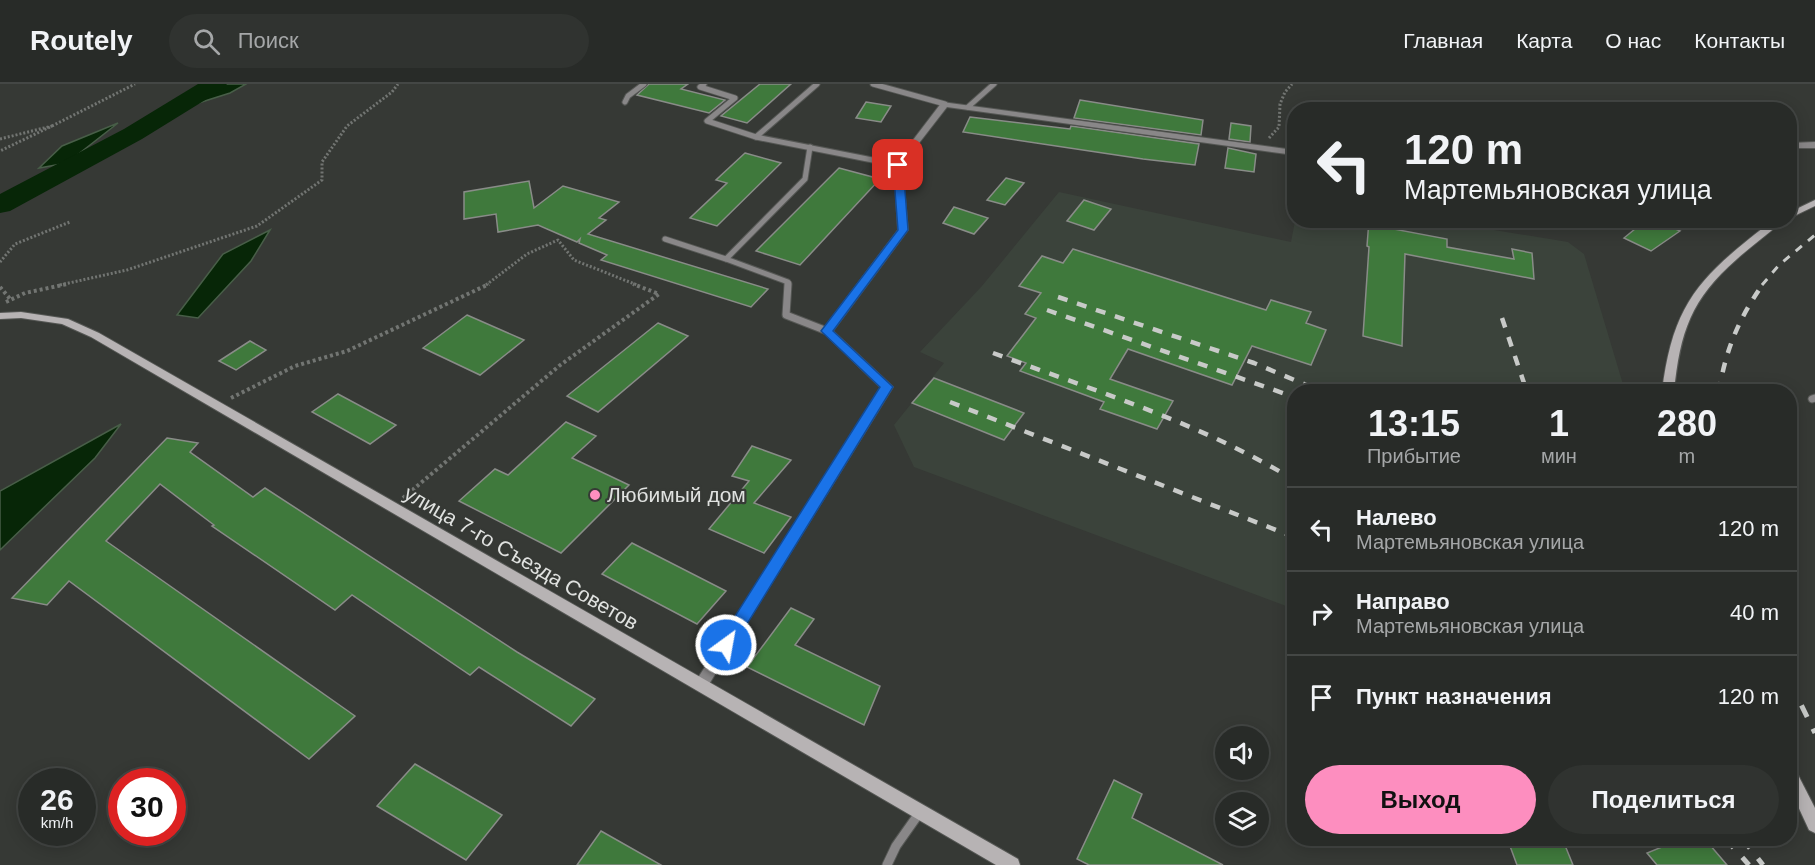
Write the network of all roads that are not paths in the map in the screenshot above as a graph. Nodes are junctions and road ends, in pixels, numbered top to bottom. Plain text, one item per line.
1 (644, 84) edge
2 (704, 84) edge
3 (817, 84) edge
4 (873, 84) edge
5 (994, 84) edge
6 (625, 102) dead end
7 (945, 104) junction
8 (968, 107) junction
9 (756, 137) junction
10 (1797, 146) edge
11 (1815, 146) edge
12 (810, 147) junction
13 (1287, 152) edge
14 (898, 165) junction
15 (1815, 203) edge
16 (1797, 212) edge
17 (1769, 228) edge
18 (665, 239) dead end
19 (726, 259) junction
20 (0, 316) edge
21 (827, 331) junction
22 (1669, 384) edge
23 (701, 685) junction
24 (1797, 788) edge
25 (920, 812) junction
26 (1815, 825) edge
27 (886, 865) edge
28 (1012, 865) edge

1 - 6 lane
2 - 9 lane
3 - 9 lane
4 - 7 lane
5 - 8 lane
7 - 8 street
7 - 14 street
8 - 13 street
9 - 12 lane
10 - 11 street
12 - 14 lane
12 - 19 lane
14 - 21 street
15 - 16 street
17 - 22 street
18 - 19 lane
19 - 21 lane
20 - 23 street, улица 7-го Съезда Советов
21 - 23 street
23 - 25 street, улица 7-го Съезда Советов
24 - 26 street
25 - 27 lane
25 - 28 street, улица 7-го Съезда Советов

